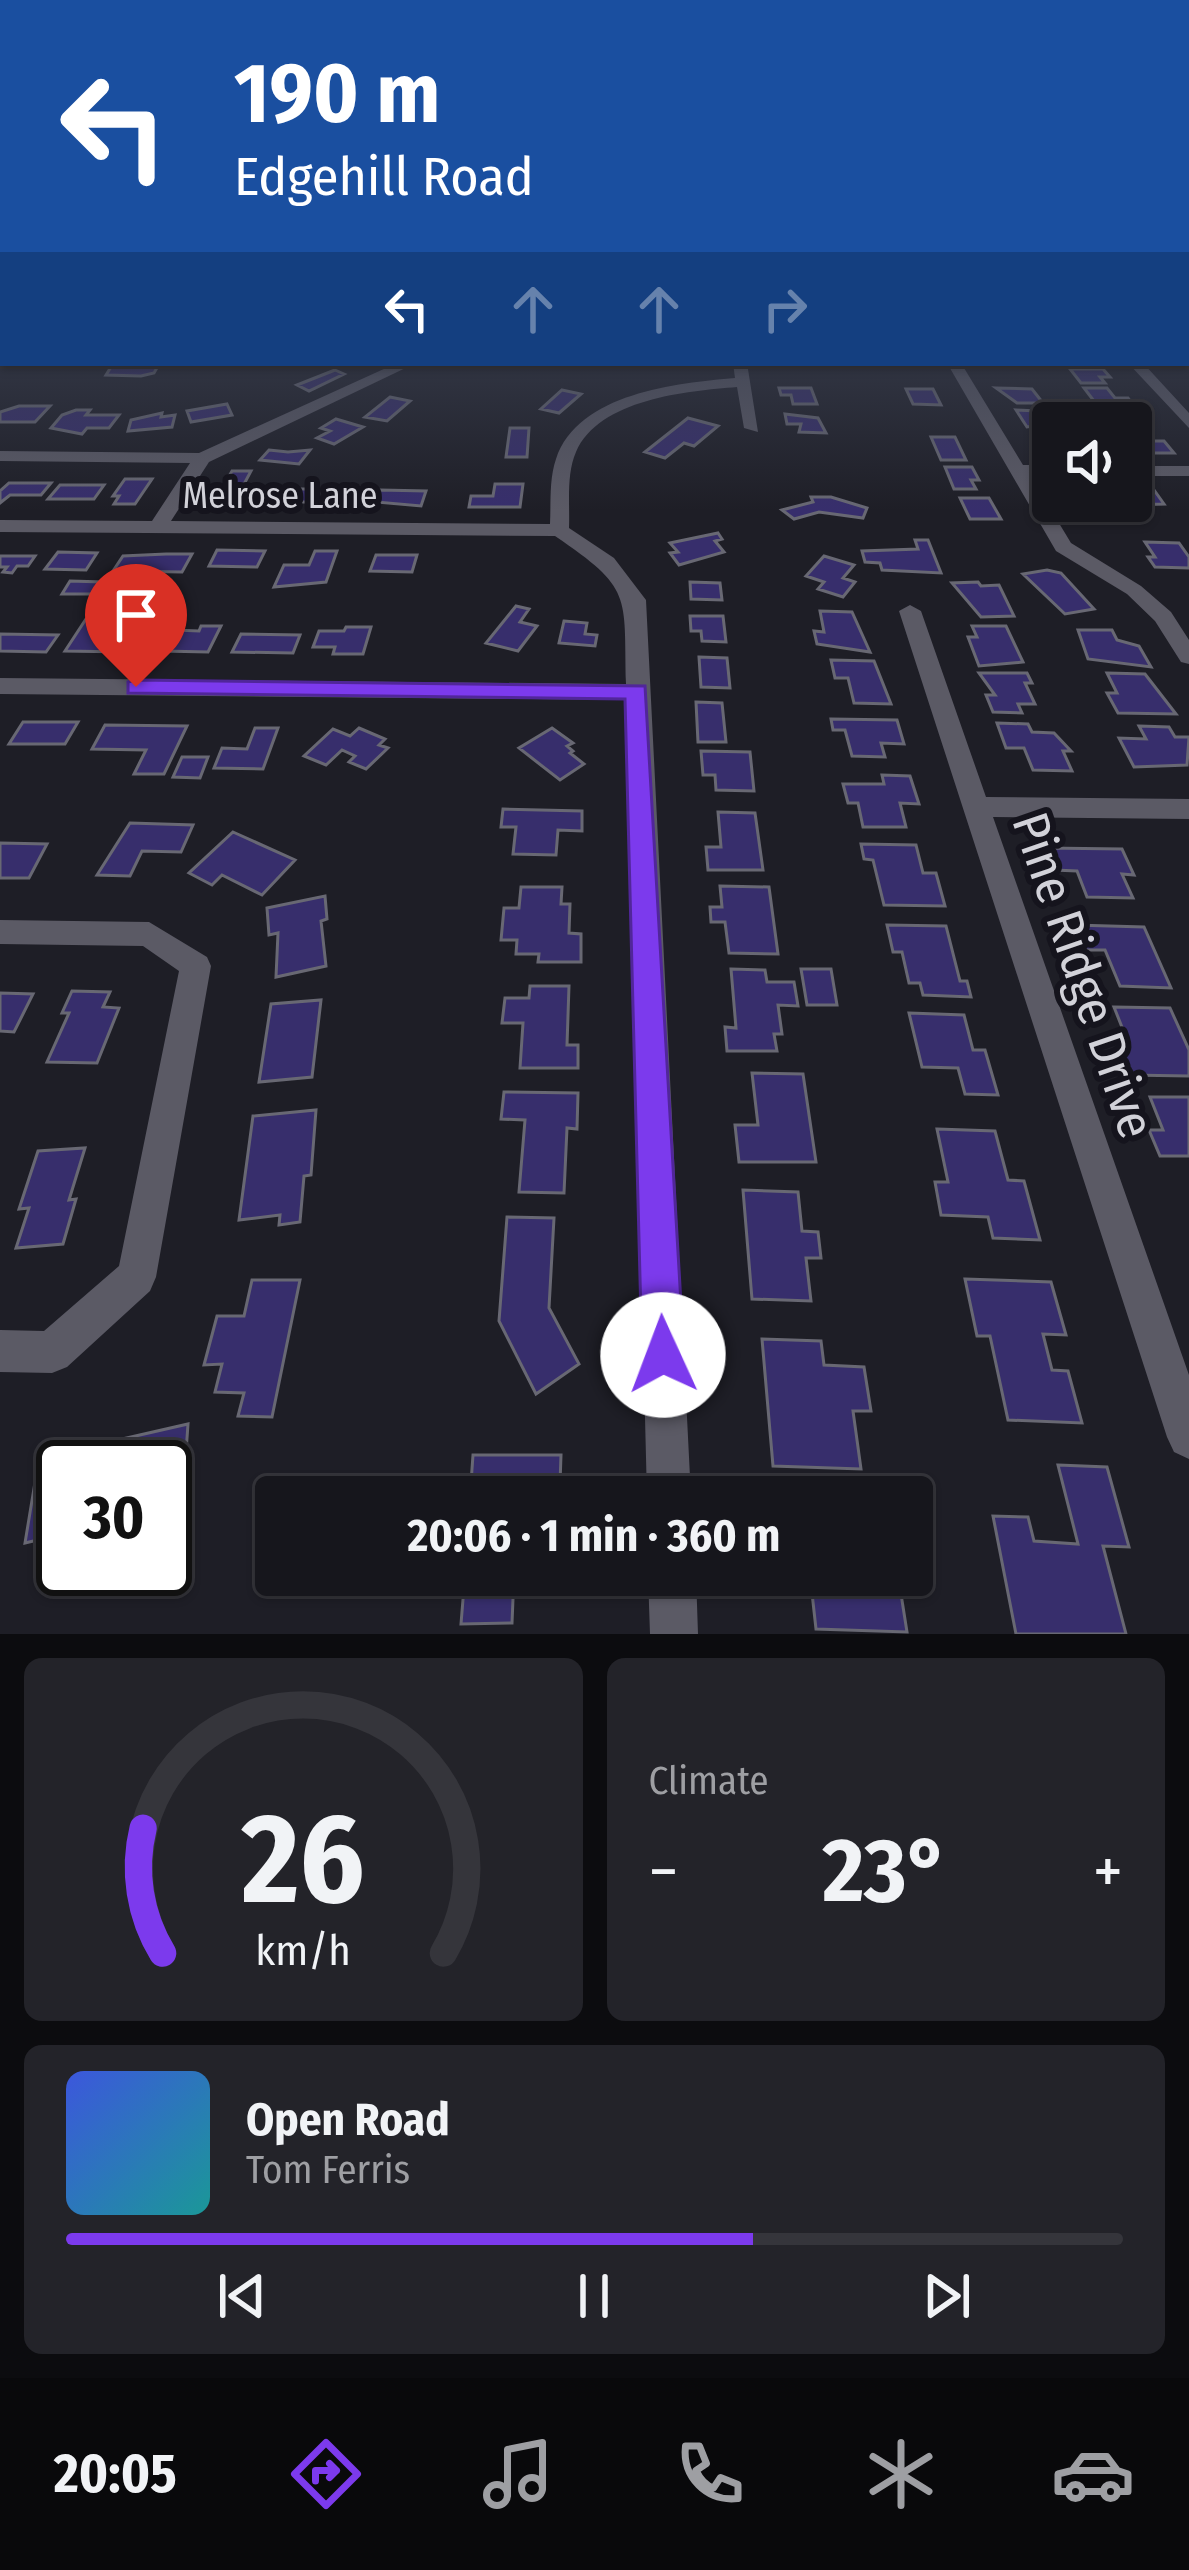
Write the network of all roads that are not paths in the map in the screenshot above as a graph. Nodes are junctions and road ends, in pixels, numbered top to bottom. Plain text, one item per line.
1 (402, 366) edge
2 (956, 366) edge
3 (1138, 366) edge
4 (741, 372) edge
5 (1189, 424) edge
6 (752, 428) dead end
7 (0, 456) edge
8 (202, 458) junction
9 (1017, 470) junction
10 (1032, 470) edge
11 (1152, 470) edge
12 (1189, 471) edge
13 (0, 526) edge
14 (158, 527) junction
15 (559, 530) junction
16 (910, 610) dead end
17 (1189, 658) edge
18 (0, 686) edge
19 (637, 692) junction
20 (976, 807) junction
21 (1189, 809) edge
22 (0, 932) edge
23 (0, 1351) edge
24 (1189, 1437) edge
25 (668, 1476) edge
26 (673, 1596) edge
27 (674, 1634) edge

1 - 8 street
2 - 9 street
3 - 5 street
4 - 6 street
4 - 15 street
7 - 8 street
8 - 14 street
9 - 10 street
9 - 17 street
11 - 12 street
13 - 14 street, Melrose Lane
14 - 15 street, Melrose Lane
15 - 19 street
16 - 20 street, Pine Ridge Drive
18 - 19 street
19 - 25 street
20 - 21 street
20 - 24 street, Pine Ridge Drive
22 - 23 street
26 - 27 street

